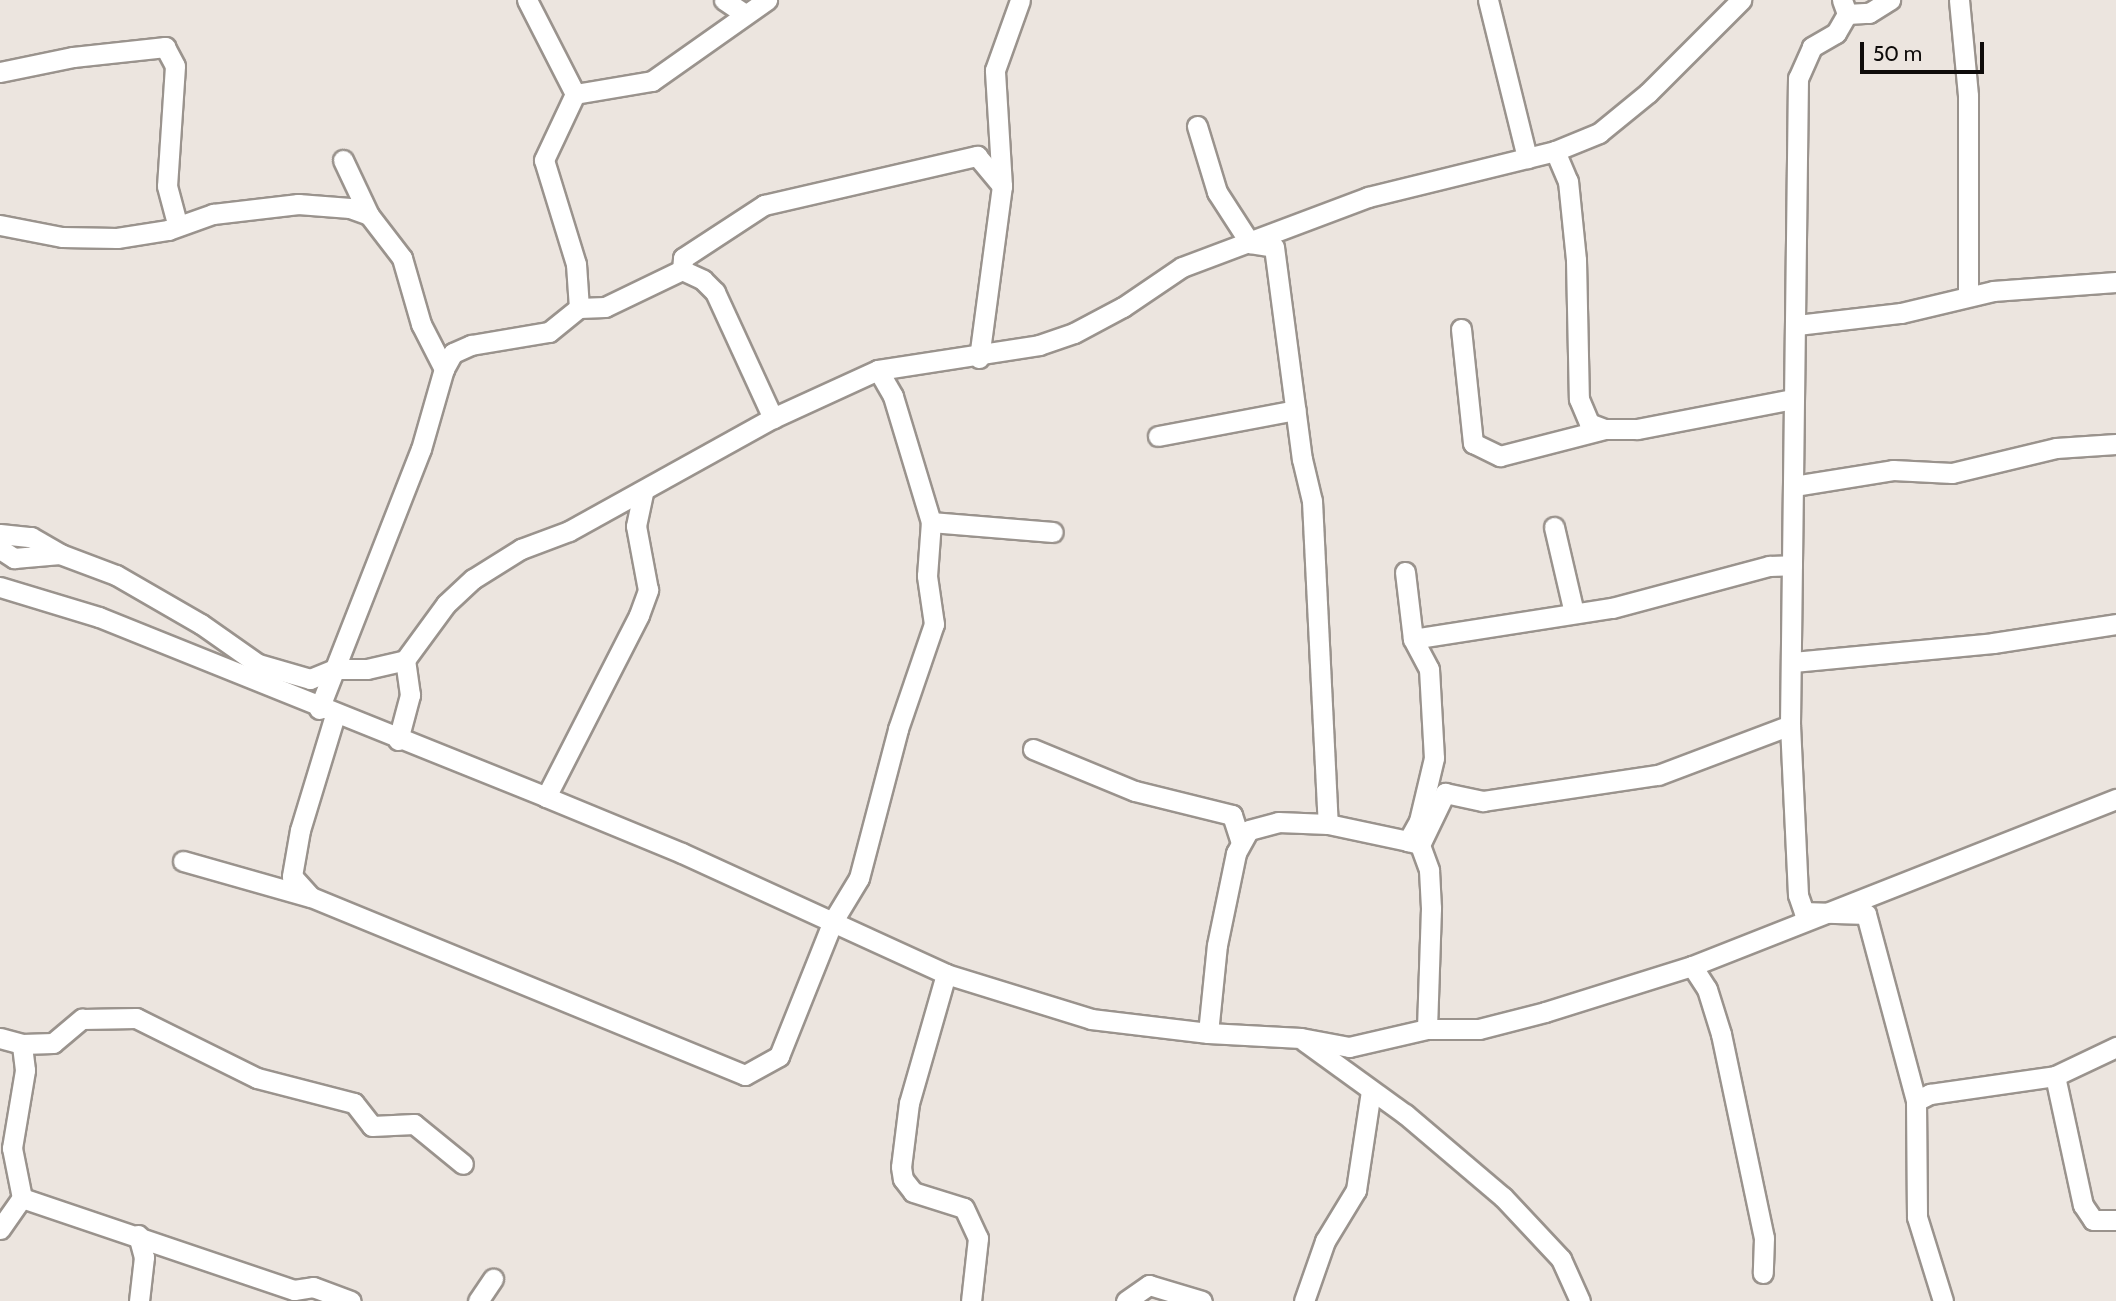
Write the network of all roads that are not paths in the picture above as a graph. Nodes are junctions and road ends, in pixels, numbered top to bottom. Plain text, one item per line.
1 (527, 0) edge
2 (724, 0) edge
3 (767, 0) edge
4 (1020, 0) edge
5 (1488, 0) edge
6 (1741, 0) edge
7 (1890, 0) edge
8 (1959, 0) edge
9 (1844, 7) edge
10 (743, 13) junction
11 (0, 72) edge
12 (575, 94) junction
13 (1197, 126) dead end
14 (1555, 151) junction
15 (1527, 158) junction
16 (343, 160) dead end
17 (1002, 186) junction
18 (369, 215) junction
19 (177, 224) junction
20 (0, 225) edge
21 (1250, 243) junction
22 (682, 270) junction
23 (2116, 282) edge
24 (1968, 296) junction
25 (579, 308) junction
26 (1797, 325) junction
27 (1461, 329) dead end
28 (979, 358) junction
29 (444, 369) junction
30 (878, 370) junction
31 (1793, 399) junction
32 (1296, 410) junction
33 (773, 418) junction
34 (1605, 429) junction
35 (1158, 436) dead end
36 (2116, 444) edge
37 (1794, 486) junction
38 (643, 494) junction
39 (931, 522) junction
40 (1554, 527) dead end
41 (1053, 533) dead end
42 (0, 534) edge
43 (0, 549) edge
44 (60, 554) junction
45 (1792, 565) junction
46 (1405, 572) dead end
47 (0, 587) edge
48 (1574, 613) junction
49 (2116, 624) edge
50 (1413, 639) junction
51 (405, 660) junction
52 (1793, 662) junction
53 (258, 664) junction
54 (335, 669) junction
55 (243, 678) junction
56 (327, 712) junction
57 (1790, 724) junction
58 (398, 740) junction
59 (1034, 749) dead end
60 (546, 797) junction
61 (2116, 799) edge
62 (1232, 815) junction
63 (1262, 824) junction
64 (1328, 824) junction
65 (1240, 840) junction
66 (1414, 843) junction
67 (183, 861) dead end
68 (311, 897) junction
69 (1819, 915) junction
70 (833, 921) junction
71 (1692, 967) junction
72 (946, 974) junction
73 (1427, 1029) junction
74 (1208, 1033) junction
75 (0, 1038) edge
76 (1301, 1038) junction
77 (22, 1044) junction
78 (2116, 1047) edge
79 (2055, 1076) junction
80 (1371, 1091) junction
81 (1916, 1101) junction
82 (6, 1150) edge
83 (463, 1164) dead end
84 (22, 1198) junction
85 (2116, 1220) edge
86 (0, 1229) edge
87 (138, 1235) junction
88 (160, 1243) junction
89 (144, 1257) junction
90 (1763, 1273) dead end
91 (493, 1279) dead end
92 (294, 1296) edge
93 (139, 1301) edge
94 (351, 1301) edge
95 (478, 1301) edge
96 (971, 1301) edge
97 (1126, 1301) edge
98 (1202, 1301) edge
99 (1304, 1301) edge
100 (1580, 1301) edge
101 (1943, 1301) edge

1 - 12 street
2 - 10 street
3 - 10 street
4 - 17 street
5 - 15 street
6 - 14 street
7 - 9 street
8 - 24 street
9 - 26 street
10 - 12 street
11 - 19 street
12 - 25 street
13 - 21 street
14 - 15 street
14 - 34 street
15 - 21 street
16 - 18 street
17 - 22 street
17 - 28 street
18 - 19 street
18 - 29 street
19 - 20 street
21 - 28 street
21 - 32 street
22 - 25 street
22 - 33 street
23 - 24 street
24 - 26 street
25 - 29 street
26 - 31 street
27 - 34 street
28 - 30 street
29 - 54 street
30 - 33 street
30 - 39 street
31 - 34 street
31 - 37 street
32 - 35 street
32 - 64 street
33 - 38 street
36 - 37 street
37 - 45 street
38 - 51 street
38 - 60 street
39 - 41 street
39 - 70 street
40 - 48 street
42 - 44 street
43 - 44 street
44 - 53 street
45 - 48 street
45 - 52 street
46 - 50 street
47 - 55 street
48 - 50 street
49 - 52 street
50 - 66 street
51 - 54 street
51 - 58 street
52 - 57 street
53 - 54 street
53 - 55 street
54 - 56 street
55 - 56 street
56 - 58 street
56 - 68 street
57 - 66 street
57 - 69 street
58 - 60 street
59 - 62 street
60 - 70 street
61 - 69 street
62 - 63 street
62 - 65 street
63 - 64 street
63 - 65 street
64 - 66 street
65 - 74 street
66 - 73 street
67 - 68 street
68 - 70 street
69 - 71 street
69 - 81 street
70 - 72 street
71 - 73 street
71 - 90 street
72 - 74 street
72 - 96 street
73 - 76 street
74 - 76 street
75 - 77 street
76 - 80 street
77 - 82 street
77 - 83 street
78 - 79 street
79 - 81 street
79 - 85 street
80 - 99 street
80 - 100 street
81 - 101 street
82 - 84 street
84 - 86 street
84 - 87 street
87 - 88 street
87 - 89 street
88 - 89 street
88 - 92 street
89 - 93 street
91 - 95 street
92 - 94 street
97 - 98 street

